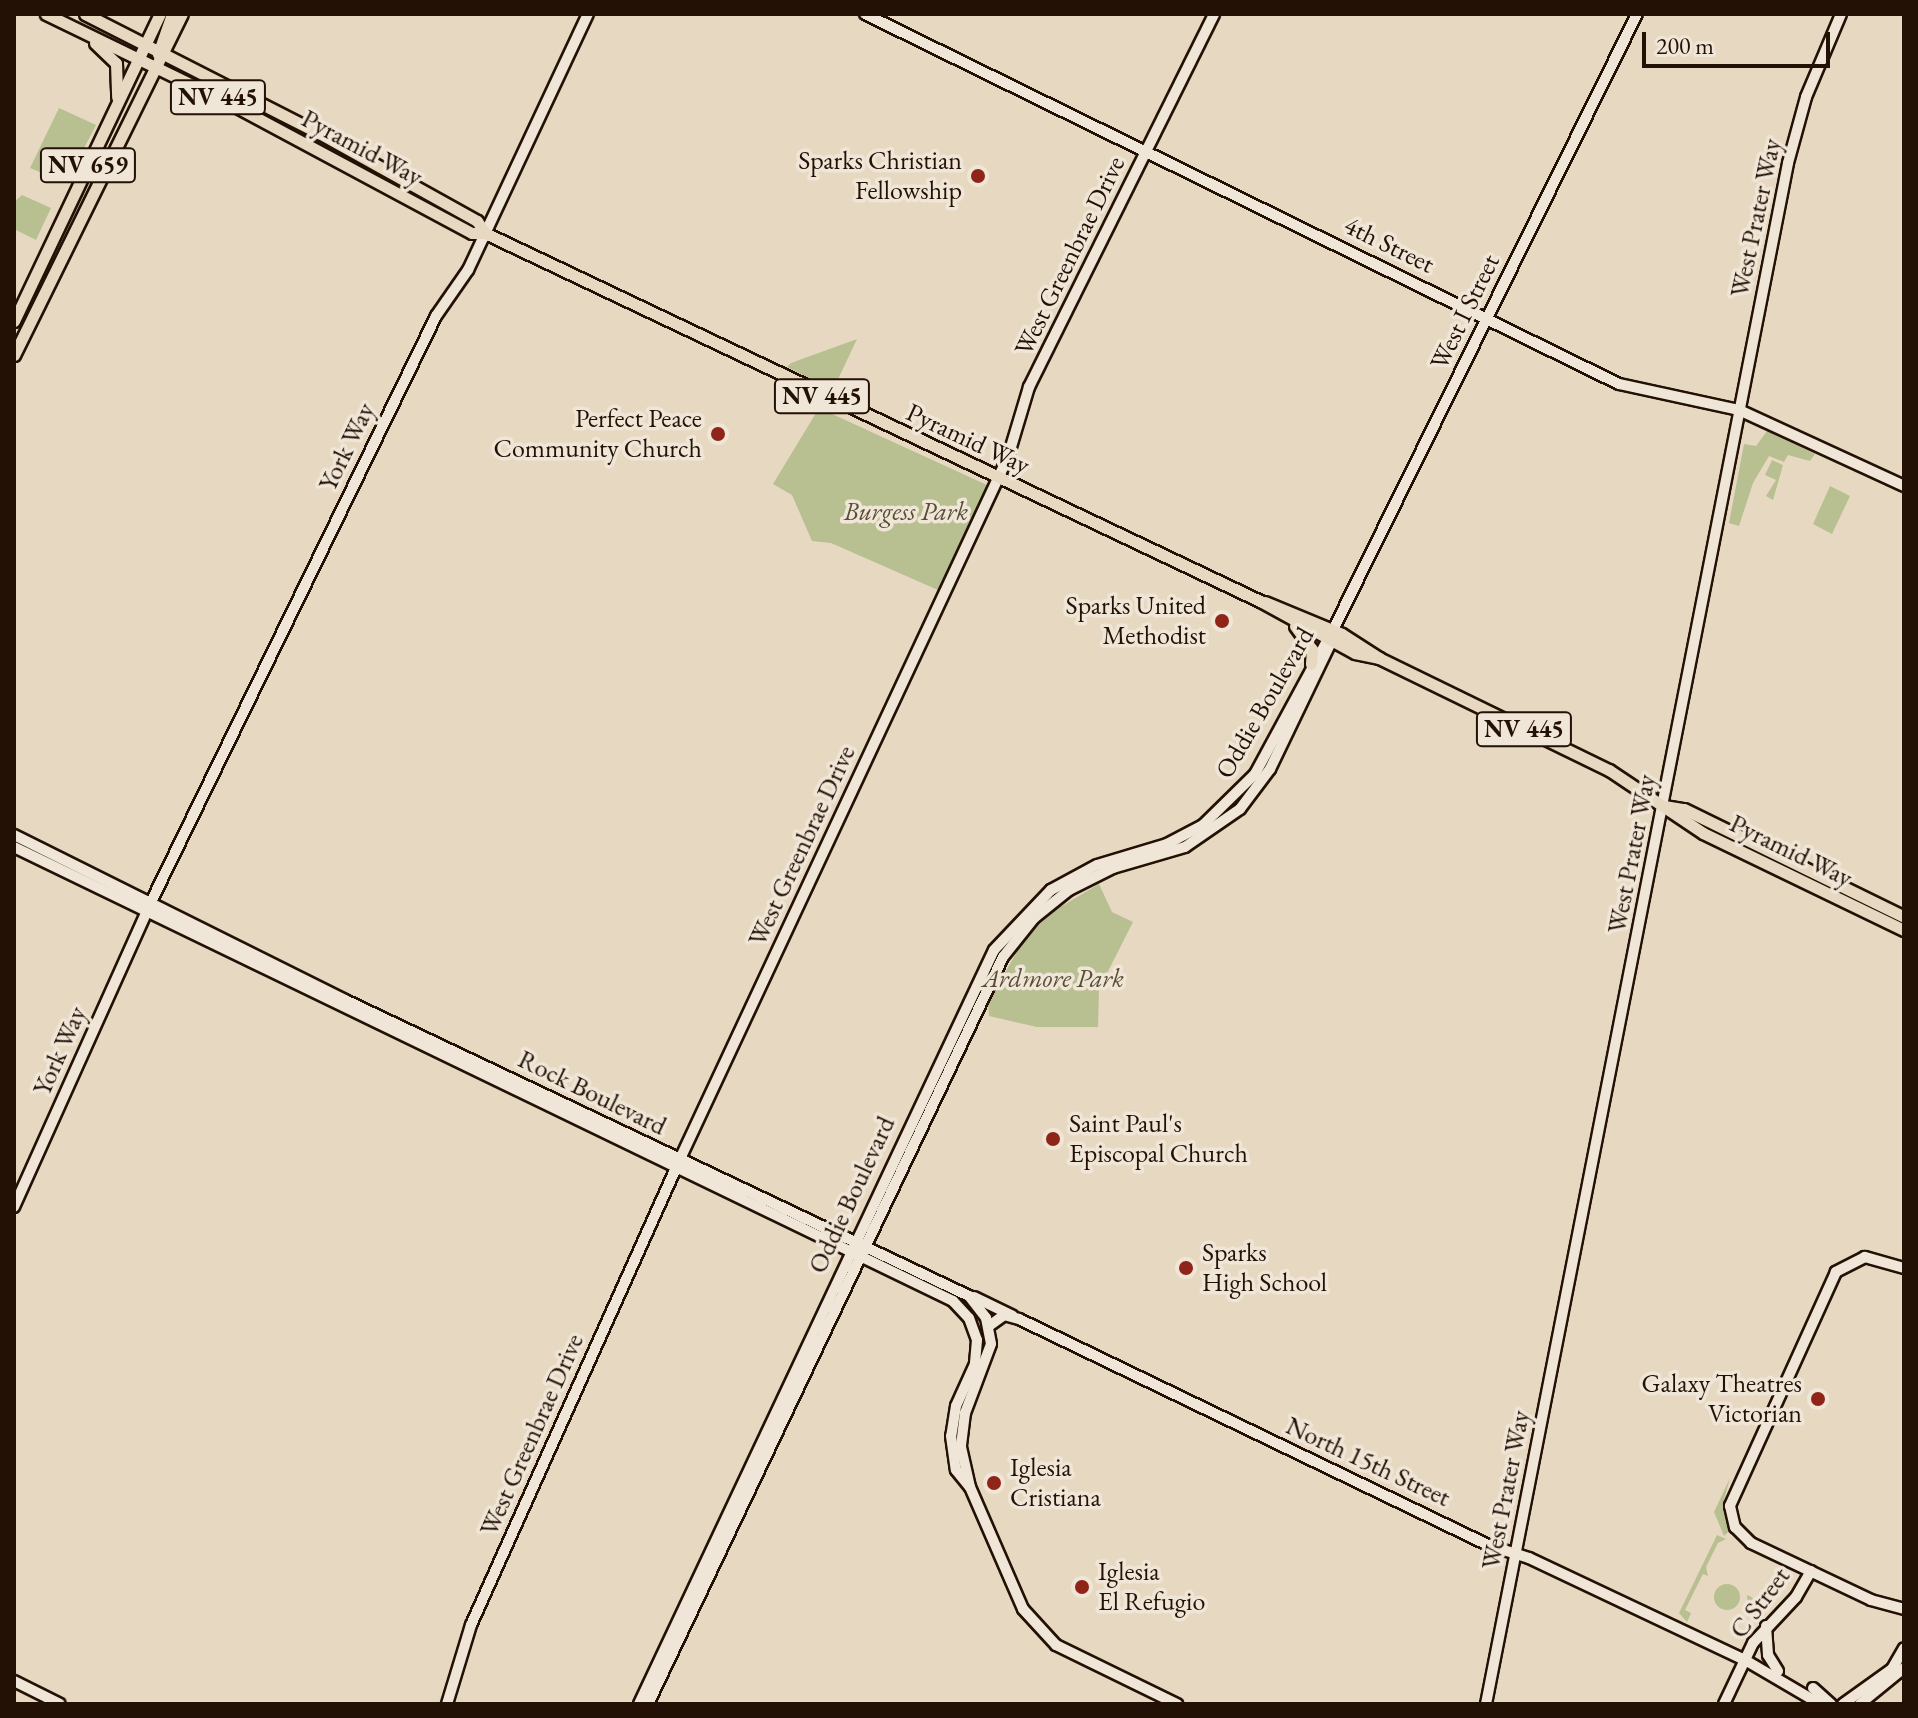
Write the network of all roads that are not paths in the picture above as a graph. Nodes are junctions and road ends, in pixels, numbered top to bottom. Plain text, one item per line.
1 (46, 14) edge
2 (85, 14) edge
3 (160, 14) edge
4 (172, 14) edge
5 (182, 14) edge
6 (588, 14) edge
7 (865, 14) edge
8 (1214, 14) edge
9 (1637, 14) edge
10 (1840, 16) edge
11 (83, 32) junction
12 (146, 45) junction
13 (161, 52) junction
14 (138, 60) junction
15 (158, 66) junction
16 (115, 109) junction
17 (1147, 150) junction
18 (485, 233) junction
19 (24, 299) junction
20 (1487, 318) junction
21 (14, 321) edge
22 (25, 334) junction
23 (14, 355) edge
24 (1739, 410) junction
25 (998, 477) junction
26 (1904, 486) edge
27 (1260, 601) junction
28 (1289, 620) junction
29 (1330, 637) junction
30 (1311, 664) junction
31 (1664, 806) junction
32 (14, 835) edge
33 (14, 847) edge
34 (148, 907) junction
35 (1904, 917) edge
36 (1904, 930) edge
37 (678, 1164) junction
38 (14, 1207) edge
39 (857, 1249) junction
40 (1904, 1271) edge
41 (962, 1292) junction
42 (1019, 1319) junction
43 (989, 1326) junction
44 (975, 1331) junction
45 (970, 1487) junction
46 (1516, 1555) junction
47 (1811, 1571) junction
48 (1904, 1609) edge
49 (1766, 1626) junction
50 (1904, 1648) edge
51 (1745, 1660) junction
52 (1904, 1668) edge
53 (1778, 1671) junction
54 (14, 1681) edge
55 (60, 1704) edge
56 (447, 1704) edge
57 (639, 1704) edge
58 (648, 1704) edge
59 (1177, 1704) edge
60 (1486, 1704) edge
61 (1724, 1704) edge
62 (1820, 1704) edge
63 (1831, 1704) edge
64 (1843, 1704) edge
65 (1860, 1704) edge

1 - 11 main road, Pyramid Way / NV 445
2 - 12 main road, Pyramid Way / NV 445
3 - 12 main road, NV 659
4 - 13 main road
5 - 13 main road, NV 659
6 - 18 street, York Way
7 - 17 street, 4th Street
8 - 17 street, West Greenbrae Drive
9 - 20 street, West I Street
10 - 24 street, West Prater Way
11 - 14 main road, Pyramid Way / NV 445
11 - 16 main road
12 - 13 main road, Pyramid Way / NV 445
12 - 14 main road, NV 659
13 - 15 main road, NV 659
13 - 18 main road, Pyramid Way / NV 445
14 - 15 main road, Pyramid Way / NV 445
14 - 16 main road, NV 659
15 - 18 main road, Pyramid Way / NV 445
15 - 22 main road, NV 659
16 - 19 main road, NV 659
17 - 20 street, 4th Street
17 - 25 street, West Greenbrae Drive
18 - 25 main road, Pyramid Way / NV 445
18 - 34 street, York Way
19 - 21 main road, NV 659
19 - 22 main road
20 - 24 street, 4th Street
20 - 29 street, West I Street
22 - 23 main road, NV 659
24 - 26 street, 4th Street
24 - 31 street, West Prater Way
25 - 27 main road, Pyramid Way / NV 445
25 - 37 street, West Greenbrae Drive
27 - 28 main road, Pyramid Way / NV 445
27 - 29 main road, Pyramid Way / NV 445
28 - 29 main road, Pyramid Way / NV 445
28 - 30 main road
29 - 30 street, Oddie Boulevard
29 - 31 main road, Pyramid Way / NV 445
29 - 39 street, Oddie Boulevard
30 - 39 street, Oddie Boulevard
31 - 35 main road, Pyramid Way / NV 445
31 - 36 main road, Pyramid Way / NV 445
31 - 46 street, West Prater Way
32 - 34 street, Rock Boulevard
33 - 34 street, Rock Boulevard
34 - 37 street, Rock Boulevard
34 - 38 street, York Way
37 - 39 street, Rock Boulevard
37 - 56 street, West Greenbrae Drive
39 - 41 street, Rock Boulevard
39 - 44 street, Rock Boulevard
39 - 57 street, Oddie Boulevard
39 - 58 street, Oddie Boulevard
40 - 47 street
41 - 42 street, North 15th Street
41 - 43 street, Rock Boulevard
42 - 43 street
42 - 46 street, North 15th Street
43 - 44 street
43 - 45 street
44 - 45 street
45 - 59 street
46 - 51 street, North 15th Street
46 - 60 street, West Prater Way
47 - 48 street
47 - 49 street, C Street
49 - 51 street, C Street
49 - 53 street
50 - 64 street
51 - 53 street, North 15th Street
51 - 61 street, C Street
51 - 62 street, North 15th Street
52 - 65 street
53 - 63 street, North 15th Street
54 - 55 street

